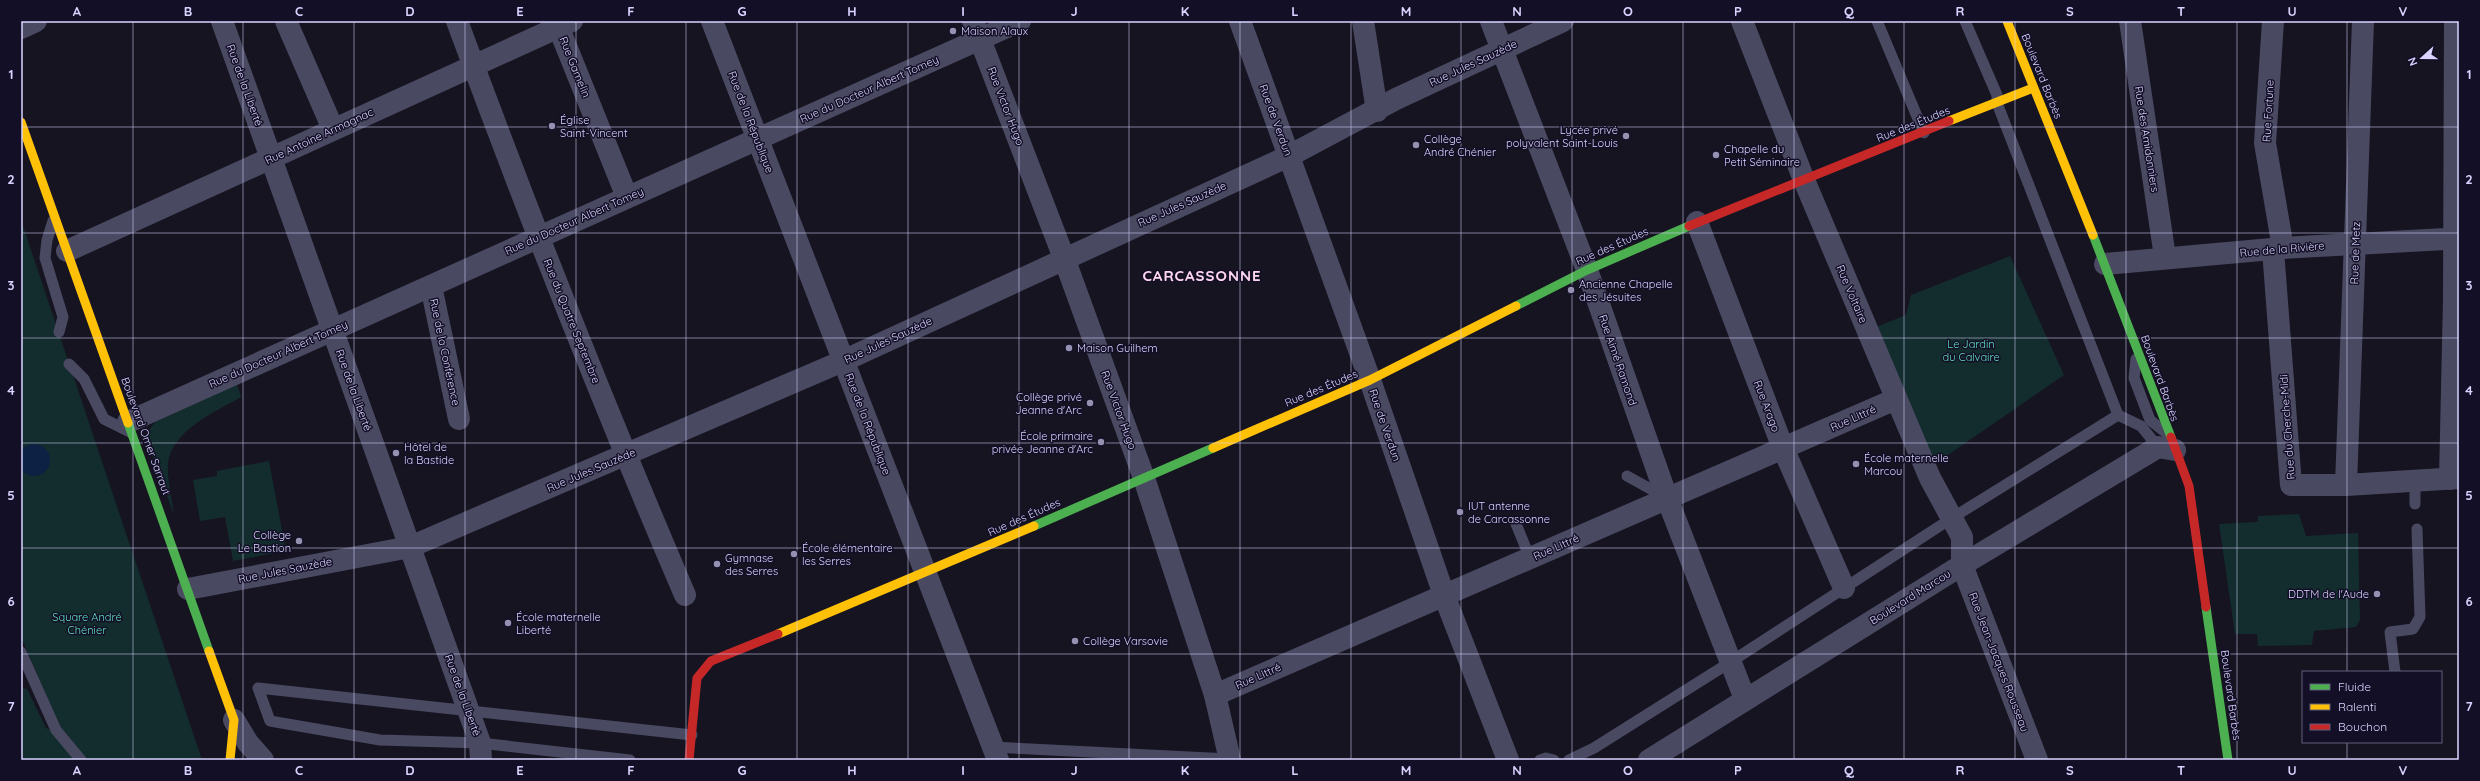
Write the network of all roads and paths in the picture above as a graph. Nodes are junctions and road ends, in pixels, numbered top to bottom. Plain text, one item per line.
1 (36, 21) edge
2 (222, 21) edge
3 (286, 21) edge
4 (457, 21) edge
5 (712, 21) edge
6 (1020, 21) edge
7 (1240, 21) edge
8 (1364, 21) edge
9 (1491, 21) edge
10 (1563, 21) edge
11 (1742, 21) edge
12 (1877, 21) edge
13 (1965, 21) edge
14 (2007, 21) edge
15 (2130, 21) edge
16 (2273, 21) edge
17 (2363, 21) edge
18 (2455, 21) edge
19 (565, 24) edge
20 (21, 28) edge
21 (977, 30) edge
22 (1502, 49) junction
23 (474, 65) junction
24 (2033, 88) junction
25 (1997, 103) junction
26 (1377, 111) junction
27 (21, 122) edge
28 (333, 129) junction
29 (1924, 133) junction
30 (758, 139) junction
31 (1289, 156) junction
32 (271, 158) junction
33 (1804, 180) junction
34 (627, 198) junction
35 (54, 216) junction
36 (1696, 222) junction
37 (538, 237) junction
38 (2457, 237) edge
39 (2355, 243) junction
40 (2278, 249) junction
41 (67, 251) junction
42 (1064, 258) junction
43 (2165, 258) junction
44 (2105, 264) junction
45 (1587, 270) junction
46 (431, 286) junction
47 (332, 330) junction
48 (59, 332) dead end
49 (2137, 350) joint
50 (843, 361) junction
51 (69, 364) dead end
52 (1370, 380) junction
53 (1896, 399) junction
54 (2118, 415) junction
55 (459, 419) dead end
56 (130, 428) junction
57 (2167, 444) junction
58 (1783, 448) junction
59 (625, 456) junction
60 (1627, 476) dead end
61 (1144, 478) junction
62 (2455, 479) edge
63 (2415, 481) junction
64 (2346, 485) junction
65 (1667, 498) junction
66 (2415, 504) dead end
67 (1952, 518) junction
68 (1516, 524) dead end
69 (2417, 530) dead end
70 (410, 546) junction
71 (1530, 558) junction
72 (1962, 565) junction
73 (926, 573) junction
74 (1844, 588) junction
75 (188, 590) junction
76 (685, 595) dead end
77 (1444, 596) junction
78 (21, 652) edge
79 (1730, 663) junction
80 (2395, 671) edge
81 (1215, 695) junction
82 (1745, 699) junction
83 (468, 709) junction
84 (234, 720) junction
85 (692, 735) junction
86 (480, 751) edge
87 (996, 754) edge
88 (1229, 759) edge
89 (81, 760) edge
90 (230, 760) edge
91 (263, 760) edge
92 (630, 760) edge
93 (689, 760) edge
94 (1508, 760) edge
95 (1540, 760) edge
96 (1554, 760) edge
97 (1568, 760) edge
98 (1649, 760) edge
99 (2037, 760) edge
100 (2228, 760) edge

1 - 20 street
2 - 32 street, Rue de la Liberté
3 - 28 street
4 - 23 street, Rue du Quatre Septembre
5 - 30 street, Rue de la République
6 - 21 street, Rue du Docteur Albert Tomey
7 - 31 street, Rue de Verdun
8 - 26 street
9 - 22 street, Rue Aimé Ramond
10 - 22 street, Rue Jules Sauzède
11 - 33 street, Rue Voltaire
12 - 29 lane
13 - 25 lane
14 - 24 street, Boulevard Barbès
15 - 43 street, Rue des Amidonniers
16 - 40 street, Rue Fortune
17 - 39 street, Rue de Metz
18 - 38 street
19 - 23 street, Rue Antoine Armagnac
19 - 34 street, Rue Gamelin
21 - 30 street, Rue du Docteur Albert Tomey
21 - 42 street, Rue Victor Hugo
22 - 26 street, Rue Jules Sauzède
22 - 45 street, Rue Aimé Ramond
23 - 28 street, Rue Antoine Armagnac
23 - 37 street, Rue du Quatre Septembre
24 - 25 street, Rue des Études
24 - 44 street, Boulevard Barbès
25 - 29 street, Rue des Études
25 - 54 lane
26 - 31 street, Rue Jules Sauzède
27 - 35 street, Boulevard Omer Sarraut
28 - 32 street, Rue Antoine Armagnac
29 - 33 street, Rue des Études
30 - 34 street, Rue du Docteur Albert Tomey
30 - 50 street, Rue de la République
31 - 42 street, Rue Jules Sauzède
31 - 52 street, Rue de Verdun
32 - 41 street, Rue Antoine Armagnac
32 - 47 street, Rue de la Liberté
33 - 36 street, Rue des Études
33 - 53 street, Rue Voltaire
34 - 37 street, Rue du Docteur Albert Tomey
35 - 41 street, Boulevard Omer Sarraut
35 - 48 lane
36 - 45 street, Rue des Études
36 - 58 street, Rue Arago
37 - 46 street, Rue du Docteur Albert Tomey
37 - 59 street, Rue du Quatre Septembre
38 - 39 street, Rue de la Rivière
38 - 62 street
39 - 40 street, Rue de la Rivière
39 - 64 street, Rue de Metz
40 - 43 street, Rue de la Rivière
40 - 64 street, Rue du Cherche-Midi
41 - 56 street, Boulevard Omer Sarraut
42 - 50 street, Rue Jules Sauzède
42 - 61 street, Rue Victor Hugo
43 - 44 street, Rue de la Rivière
44 - 49 street, Boulevard Barbès
45 - 52 street, Rue des Études
45 - 65 street, Rue Aimé Ramond
46 - 47 street, Rue du Docteur Albert Tomey
46 - 55 street, Rue de la Conférence
47 - 56 street, Rue du Docteur Albert Tomey
47 - 70 street, Rue de la Liberté
49 - 57 lane
50 - 59 street, Rue Jules Sauzède
50 - 73 street, Rue de la République
51 - 56 lane
52 - 61 street, Rue des Études
52 - 77 street, Rue de Verdun
53 - 58 street, Rue Littré
53 - 67 street, Rue Voltaire
54 - 57 lane
54 - 67 lane
56 - 75 street, Boulevard Omer Sarraut
57 - 72 street, Boulevard Marcou
57 - 100 street, Boulevard Barbès
58 - 65 street, Rue Littré
58 - 74 street, Rue Arago
59 - 70 street, Rue Jules Sauzède
59 - 76 street, Rue du Quatre Septembre
60 - 65 lane
61 - 73 street, Rue des Études
61 - 81 street, Rue Victor Hugo
62 - 63 street, Rue du Cherche-Midi
63 - 64 street, Rue du Cherche-Midi
63 - 66 lane
65 - 71 street, Rue Littré
65 - 79 street, Rue Aimé Ramond
67 - 72 street, Rue Voltaire
67 - 74 lane
68 - 71 lane
69 - 80 lane
70 - 75 street, Rue Jules Sauzède
70 - 83 street, Rue de la Liberté
71 - 77 street, Rue Littré
72 - 82 street, Boulevard Marcou
72 - 99 street, Rue Jean-Jacques Rousseau
73 - 85 street, Rue des Études
73 - 87 street, Rue de la République
74 - 79 lane
75 - 84 street, Boulevard Omer Sarraut
77 - 81 street, Rue Littré
77 - 94 street, Rue de Verdun
78 - 89 lane
79 - 82 street, Rue Aimé Ramond
79 - 97 lane
81 - 88 street, Rue Victor Hugo
82 - 98 street, Boulevard Marcou
83 - 85 lane
83 - 86 street, Rue de la Liberté
83 - 86 lane
84 - 90 street, Boulevard Omer Sarraut
84 - 91 street
85 - 93 street, Rue des Études
86 - 92 lane
87 - 88 lane
95 - 96 lane

